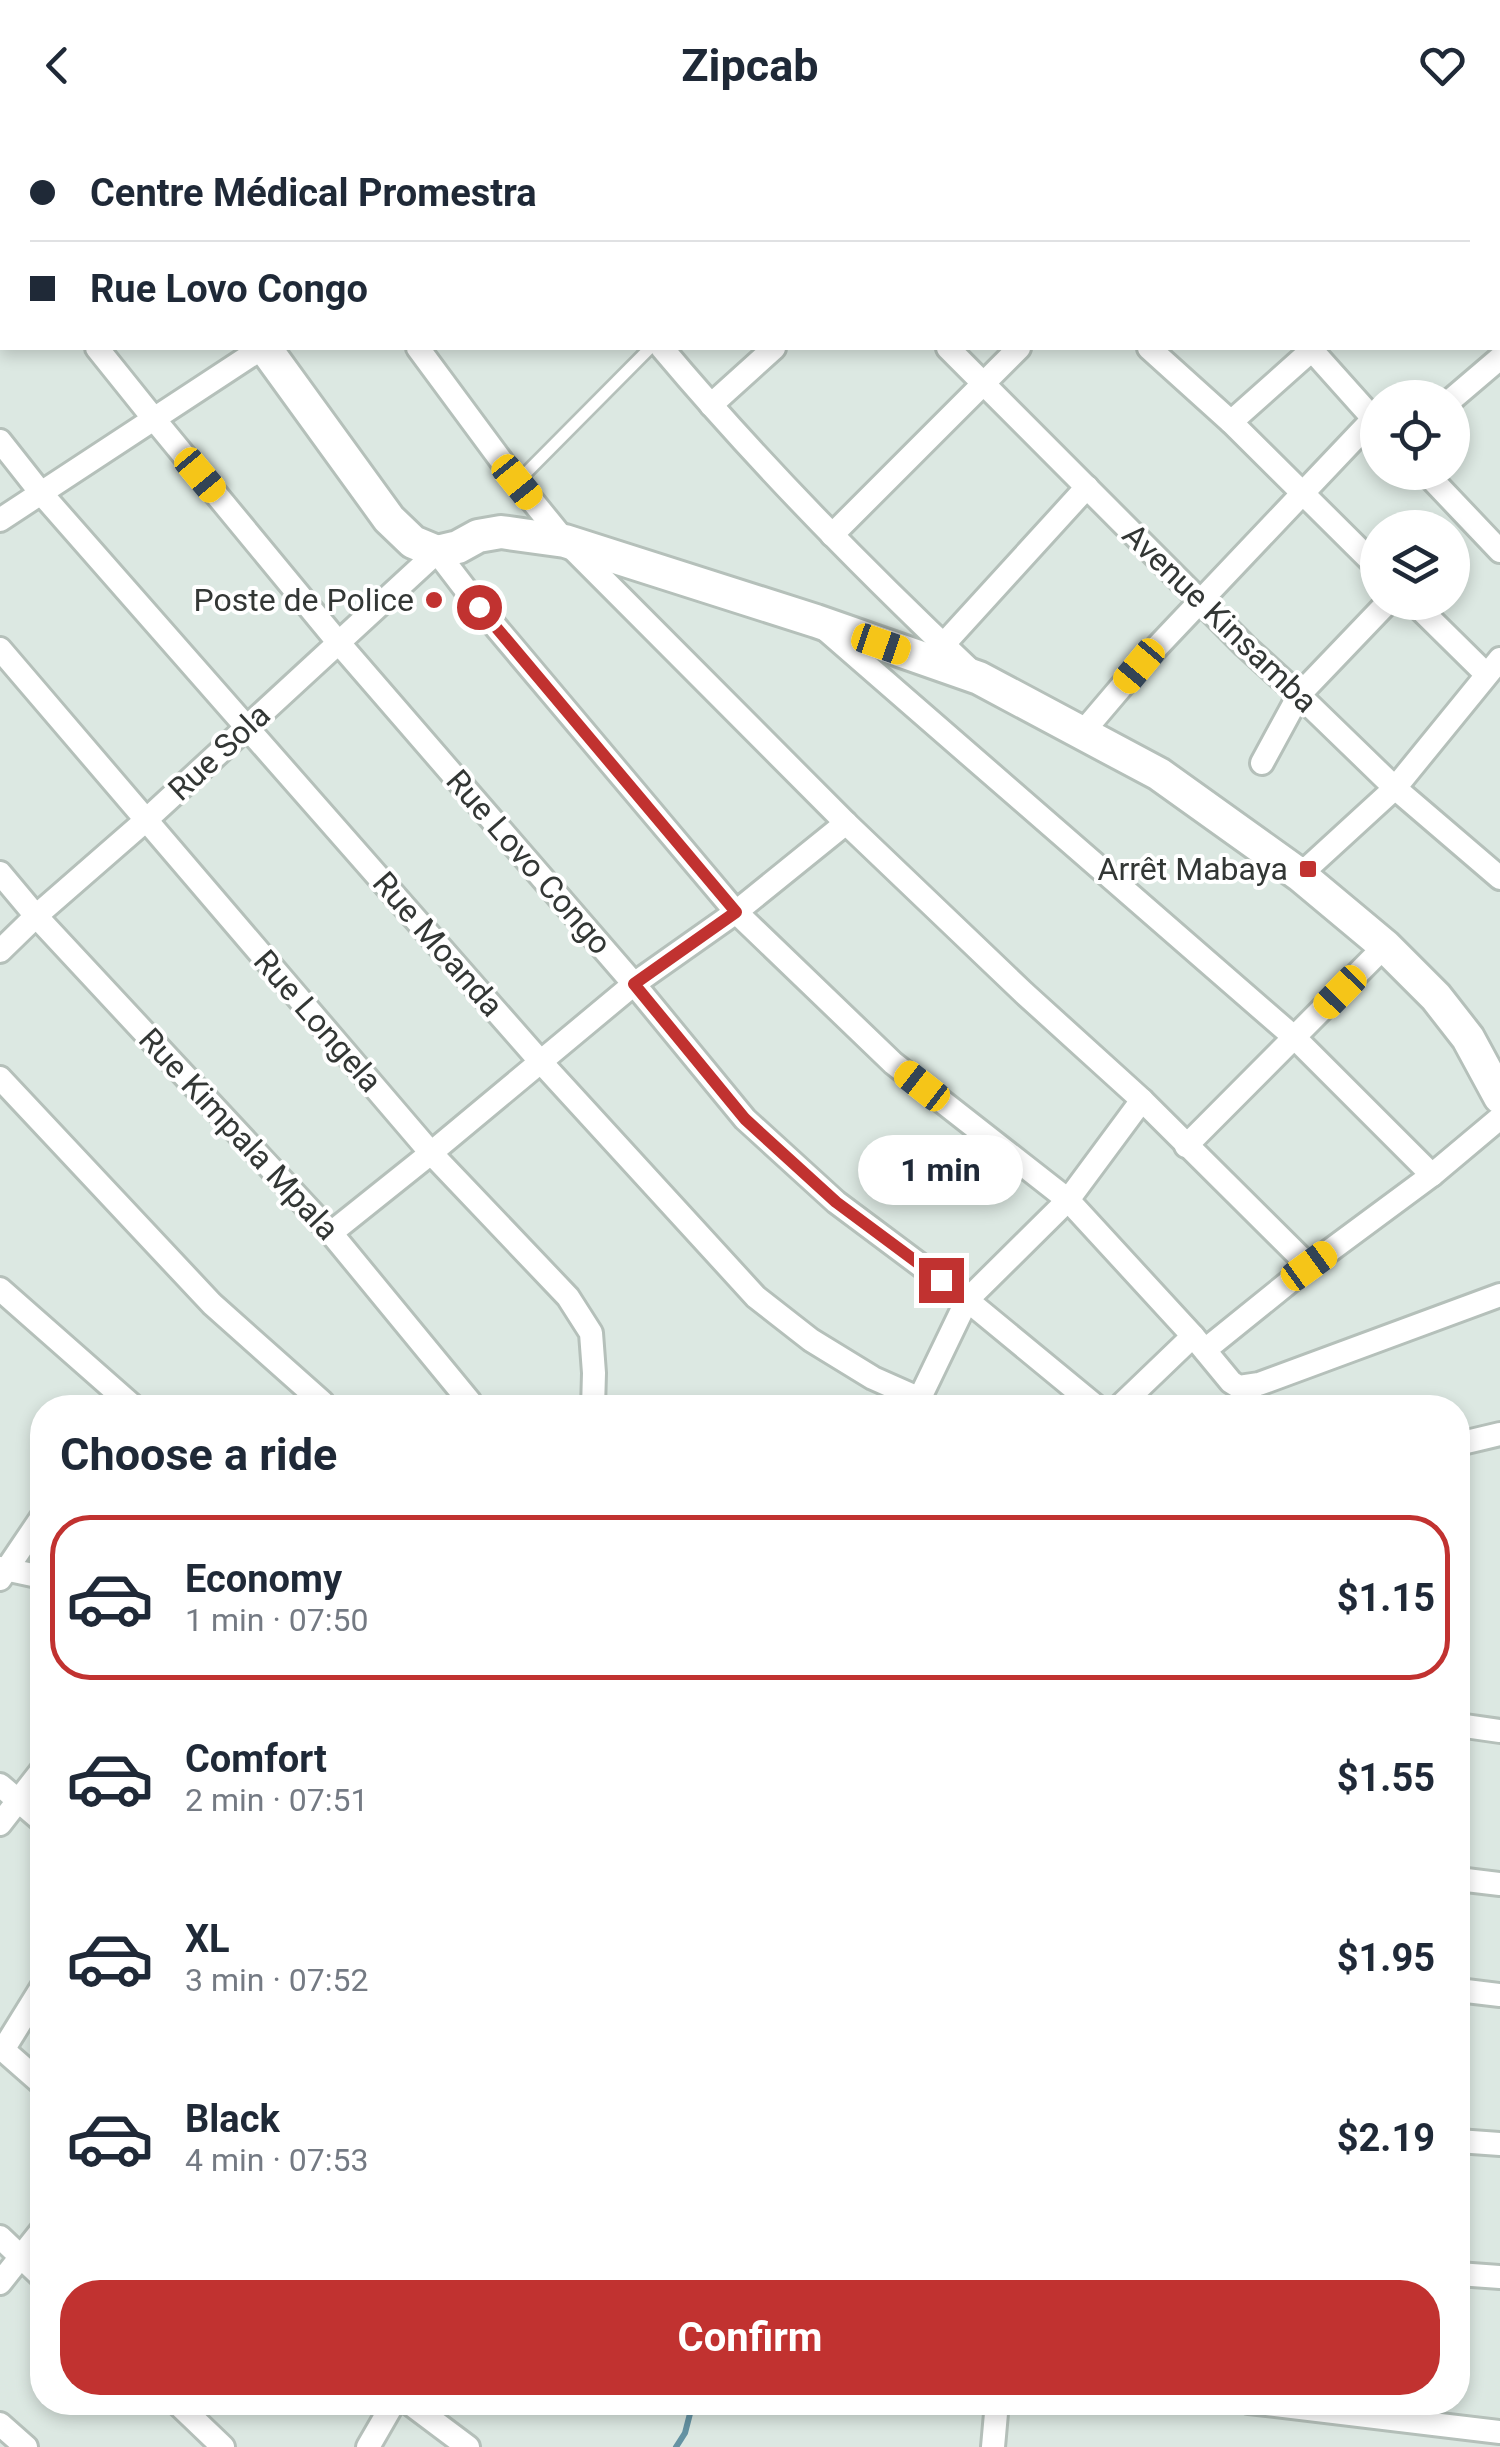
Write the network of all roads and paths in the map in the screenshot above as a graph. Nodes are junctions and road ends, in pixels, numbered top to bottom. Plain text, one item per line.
1 (100, 350) edge
2 (260, 350) edge
3 (264, 350) edge
4 (419, 350) edge
5 (648, 350) edge
6 (664, 350) edge
7 (772, 350) edge
8 (950, 350) edge
9 (1017, 350) edge
10 (1151, 350) edge
11 (1310, 350) edge
12 (1314, 350) edge
13 (1500, 358) edge
14 (983, 382) junction
15 (1470, 384) edge
16 (1360, 404) edge
17 (711, 406) junction
18 (154, 419) junction
19 (1231, 422) junction
20 (1360, 436) edge
21 (0, 441) edge
22 (517, 482) junction
23 (1087, 488) junction
24 (41, 493) junction
25 (1302, 494) junction
26 (0, 520) edge
27 (1470, 528) edge
28 (832, 535) junction
29 (565, 541) junction
30 (1497, 541) edge
31 (1360, 550) edge
32 (437, 552) junction
33 (1200, 601) junction
34 (1371, 620) edge
35 (1436, 620) edge
36 (816, 621) junction
37 (338, 642) junction
38 (943, 645) junction
39 (0, 649) edge
40 (1493, 666) edge
41 (978, 678) junction
42 (1300, 695) junction
43 (246, 726) junction
44 (1082, 732) junction
45 (1262, 763) dead end
46 (1395, 788) junction
47 (145, 821) junction
48 (846, 823) junction
49 (0, 873) edge
50 (1300, 875) junction
51 (1500, 878) edge
52 (736, 912) junction
53 (36, 916) junction
54 (1385, 946) junction
55 (0, 950) edge
56 (634, 984) junction
57 (1295, 1038) junction
58 (540, 1061) junction
59 (0, 1078) edge
60 (1500, 1098) edge
61 (1142, 1100) junction
62 (1500, 1118) edge
63 (1186, 1146) junction
64 (432, 1153) junction
65 (1432, 1176) junction
66 (1068, 1200) junction
67 (331, 1232) junction
68 (1309, 1266) junction
69 (0, 1289) edge
70 (1500, 1295) edge
71 (967, 1300) junction
72 (1198, 1343) junction
73 (116, 1395) edge
74 (314, 1395) edge
75 (464, 1395) edge
76 (593, 1395) edge
77 (902, 1395) edge
78 (920, 1395) edge
79 (1082, 1395) edge
80 (1134, 1395) edge
81 (1500, 1434) edge
82 (1470, 1441) edge
83 (30, 1533) edge
84 (2, 1572) edge
85 (30, 1576) edge
86 (1470, 1727) edge
87 (1500, 1731) edge
88 (0, 1785) edge
89 (30, 1787) edge
90 (19, 1802) junction
91 (30, 1811) edge
92 (0, 1824) edge
93 (1470, 1880) edge
94 (1500, 1884) edge
95 (1470, 1991) edge
96 (1500, 1995) edge
97 (30, 2005) edge
98 (2, 2048) edge
99 (30, 2073) edge
100 (1470, 2142) edge
101 (1500, 2144) edge
102 (0, 2237) edge
103 (30, 2246) edge
104 (22, 2257) junction
105 (30, 2265) edge
106 (1470, 2275) edge
107 (1500, 2276) edge
108 (0, 2282) edge
109 (190, 2415) edge
110 (386, 2415) edge
111 (425, 2415) edge
112 (996, 2415) edge
113 (1358, 2415) edge
114 (0, 2424) edge
115 (1500, 2432) edge
116 (26, 2447) edge
117 (224, 2447) edge
118 (368, 2447) edge
119 (468, 2447) edge
120 (993, 2447) edge

1 - 18 street, Rue Lovo Congo
2 - 18 street
3 - 32 street
4 - 22 street
5 - 22 lane
6 - 17 street
7 - 17 street
8 - 14 street, Avenue Kinsamba
9 - 14 street
10 - 19 street
11 - 19 street
12 - 16 street
13 - 15 street
14 - 23 street, Avenue Kinsamba
14 - 28 street
17 - 28 street
18 - 24 street
18 - 37 street, Rue Lovo Congo
19 - 25 street
20 - 25 street
21 - 24 street, Rue Moanda
22 - 29 street
23 - 33 street, Avenue Kinsamba
23 - 38 street
24 - 26 street
24 - 43 street, Rue Moanda
25 - 31 street
25 - 33 street
27 - 30 street
28 - 38 street
29 - 32 street
29 - 36 street
29 - 48 street
32 - 37 street, Rue Sola
32 - 52 street
33 - 42 street, Avenue Kinsamba
33 - 44 street
34 - 42 street
35 - 40 street
36 - 41 street
36 - 57 street
37 - 43 street, Rue Sola
37 - 56 street, Rue Lovo Congo
38 - 41 street
39 - 47 street, Rue Longela
40 - 46 street
41 - 44 street
42 - 45 street
42 - 46 street, Avenue Kinsamba
43 - 47 street, Rue Sola
43 - 58 street, Rue Moanda
44 - 50 street
46 - 50 street
46 - 51 street, Avenue Kinsamba
47 - 53 street, Rue Sola
47 - 64 street, Rue Longela
48 - 52 street
48 - 61 street
49 - 53 street, Rue Kimpala Mpala
50 - 54 street
52 - 56 street
52 - 66 street
53 - 55 street, Rue Sola
53 - 67 street, Rue Kimpala Mpala
54 - 57 street
54 - 60 street
56 - 58 street
56 - 71 street, Rue Lovo Congo
57 - 63 street
57 - 65 street
58 - 64 street
58 - 77 street, Rue Moanda
59 - 74 street
61 - 63 street
61 - 66 street
62 - 65 street
63 - 68 street
64 - 67 street
64 - 76 street, Rue Longela
65 - 68 street
66 - 71 street
66 - 72 street
67 - 75 street, Rue Kimpala Mpala
68 - 72 street
69 - 73 street
70 - 72 street
71 - 78 street
71 - 79 street, Rue Lovo Congo
72 - 80 street
81 - 82 street
83 - 84 street
84 - 85 street
86 - 87 street
88 - 90 street
89 - 90 street
90 - 91 street
90 - 92 street
93 - 94 street
95 - 96 street
97 - 98 street
98 - 99 street
100 - 101 street
102 - 104 street
103 - 104 street
104 - 105 street
104 - 108 street
106 - 107 street
109 - 117 street
110 - 118 street
111 - 119 street
112 - 120 street
113 - 115 street
114 - 116 street

